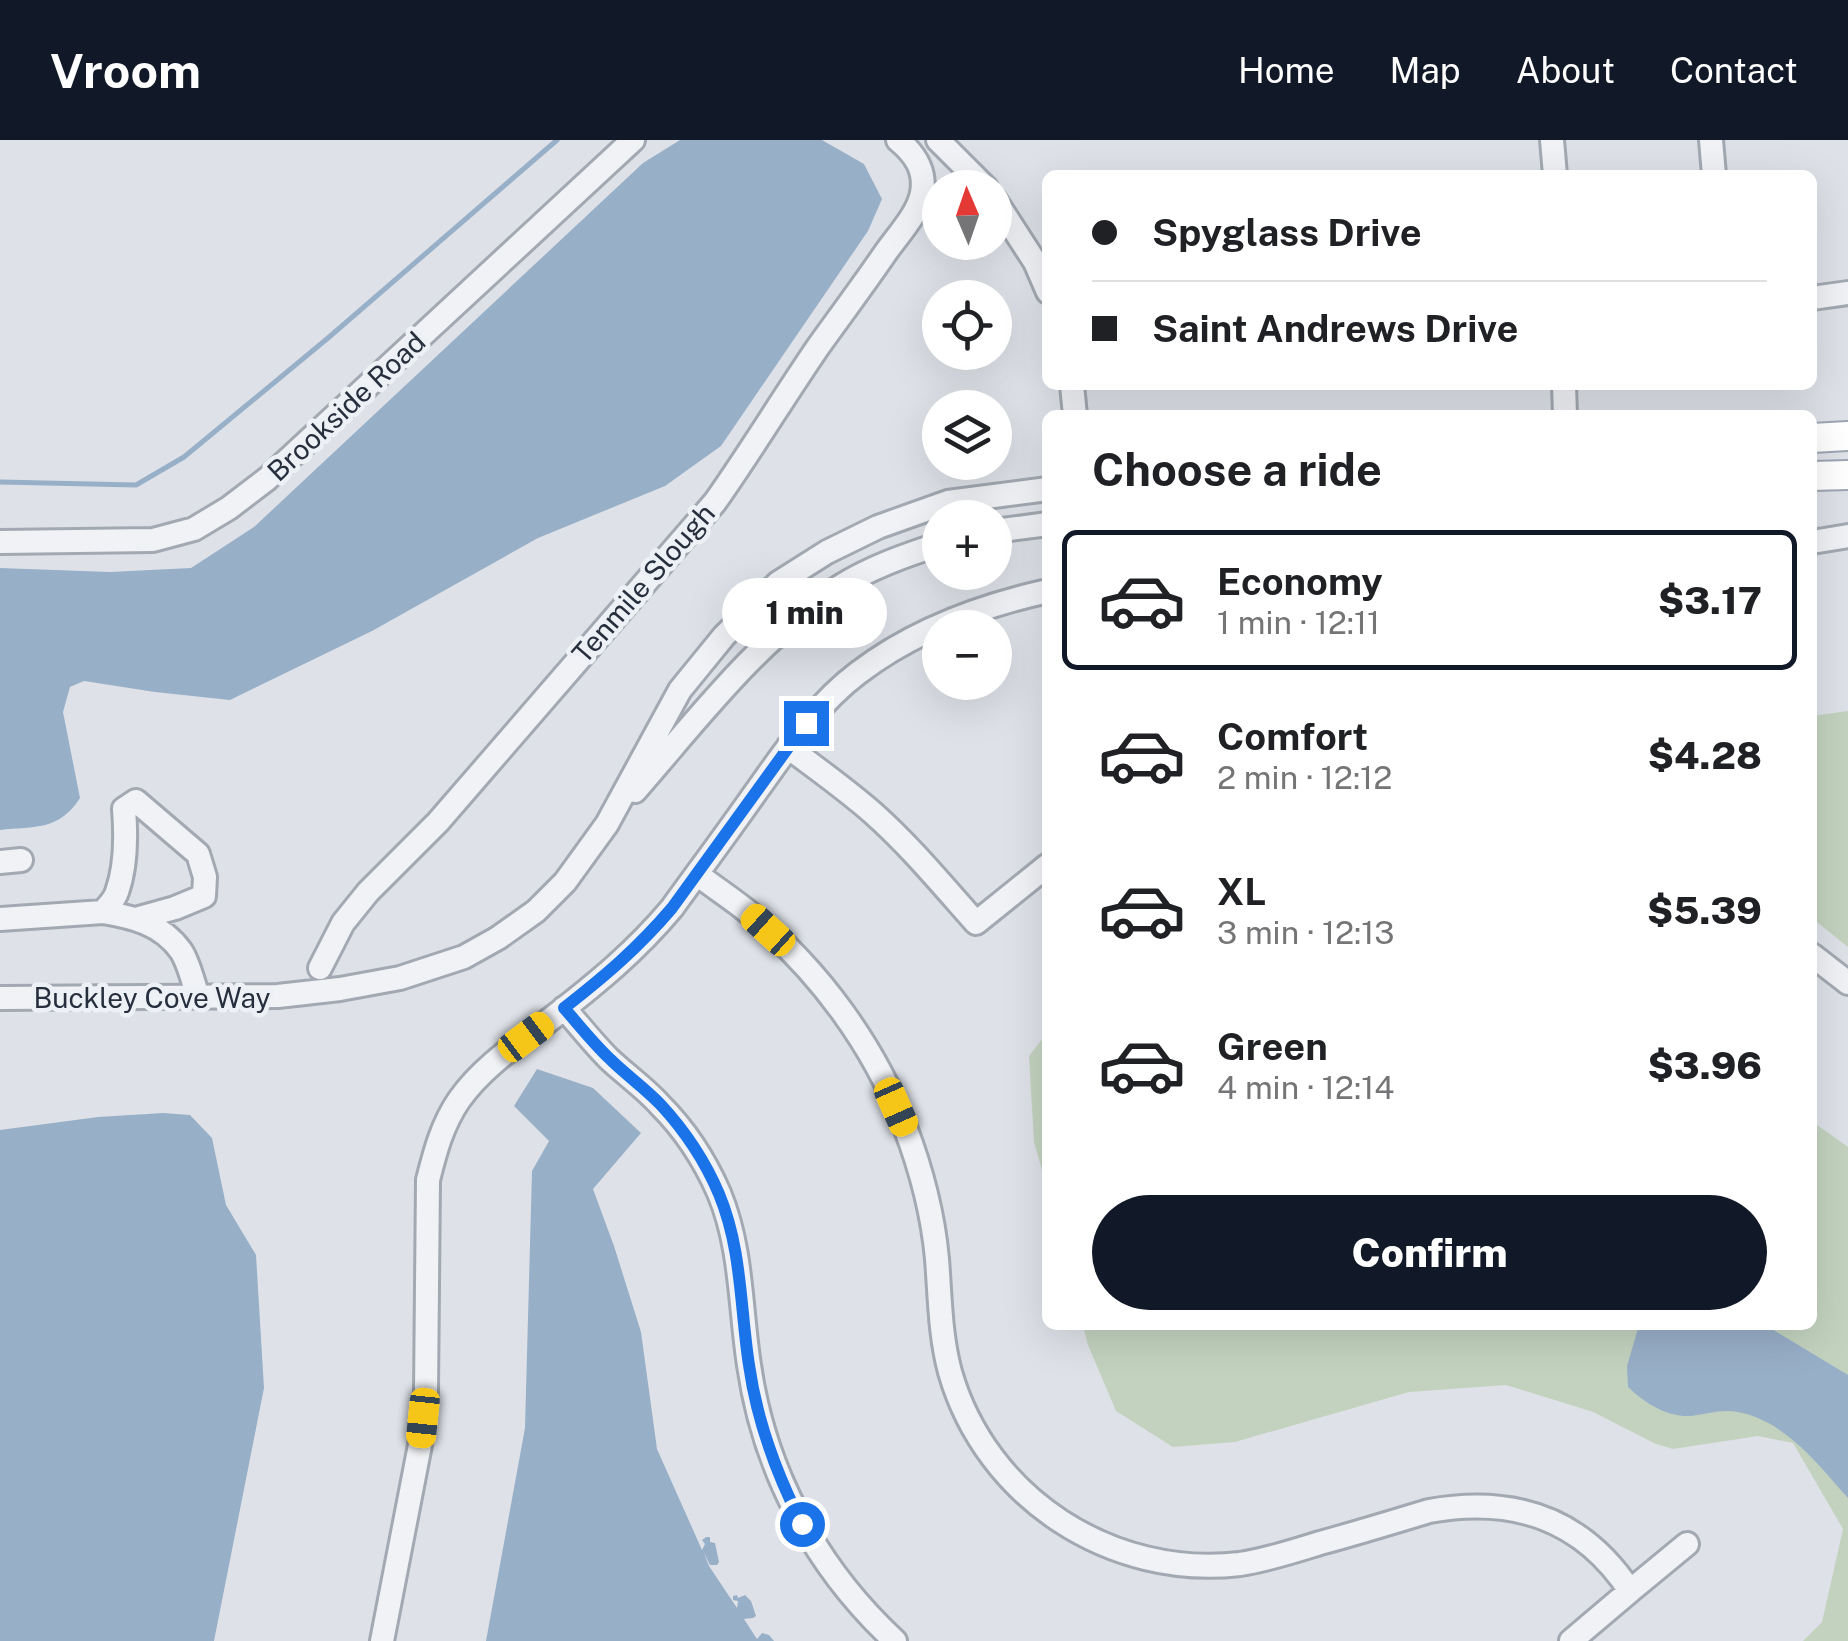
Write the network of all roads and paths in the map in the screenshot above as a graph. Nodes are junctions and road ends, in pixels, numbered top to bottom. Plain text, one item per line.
1 (634, 140) edge
2 (898, 140) edge
3 (938, 140) edge
4 (1552, 140) edge
5 (1711, 140) edge
6 (968, 170) edge
7 (1555, 170) edge
8 (1714, 170) edge
9 (1012, 226) edge
10 (1042, 278) edge
11 (1848, 294) edge
12 (1817, 297) edge
13 (1848, 436) edge
14 (1817, 438) edge
15 (1848, 475) edge
16 (1817, 476) edge
17 (1042, 490) edge
18 (1042, 525) edge
19 (1012, 529) edge
20 (1848, 536) edge
21 (1817, 541) edge
22 (0, 542) edge
23 (922, 550) edge
24 (1042, 592) edge
25 (788, 747) junction
26 (606, 824) junction
27 (1042, 870) edge
28 (697, 874) junction
29 (103, 912) junction
30 (139, 918) junction
31 (0, 919) edge
32 (1817, 960) edge
33 (320, 968) dead end
34 (1848, 983) edge
35 (198, 997) junction
36 (0, 998) edge
37 (564, 1008) junction
38 (1687, 1544) dead end
39 (1630, 1591) junction
40 (382, 1641) edge
41 (895, 1641) edge
42 (1570, 1641) edge

1 - 22 street, Brookside Road
2 - 33 street, Tenmile Slough
3 - 6 street
4 - 7 street
5 - 8 street
9 - 10 street
11 - 12 street
13 - 14 main road
15 - 16 main road
17 - 26 street
18 - 19 street
20 - 21 street
23 - 26 street
24 - 25 street
25 - 27 street
25 - 28 street
26 - 35 street, Buckley Cove Way
28 - 37 street
28 - 39 street
29 - 30 street
29 - 30 street
29 - 31 street
30 - 35 street
32 - 34 street
35 - 36 street, Buckley Cove Way
37 - 40 street
37 - 41 street
38 - 39 street
39 - 42 street

